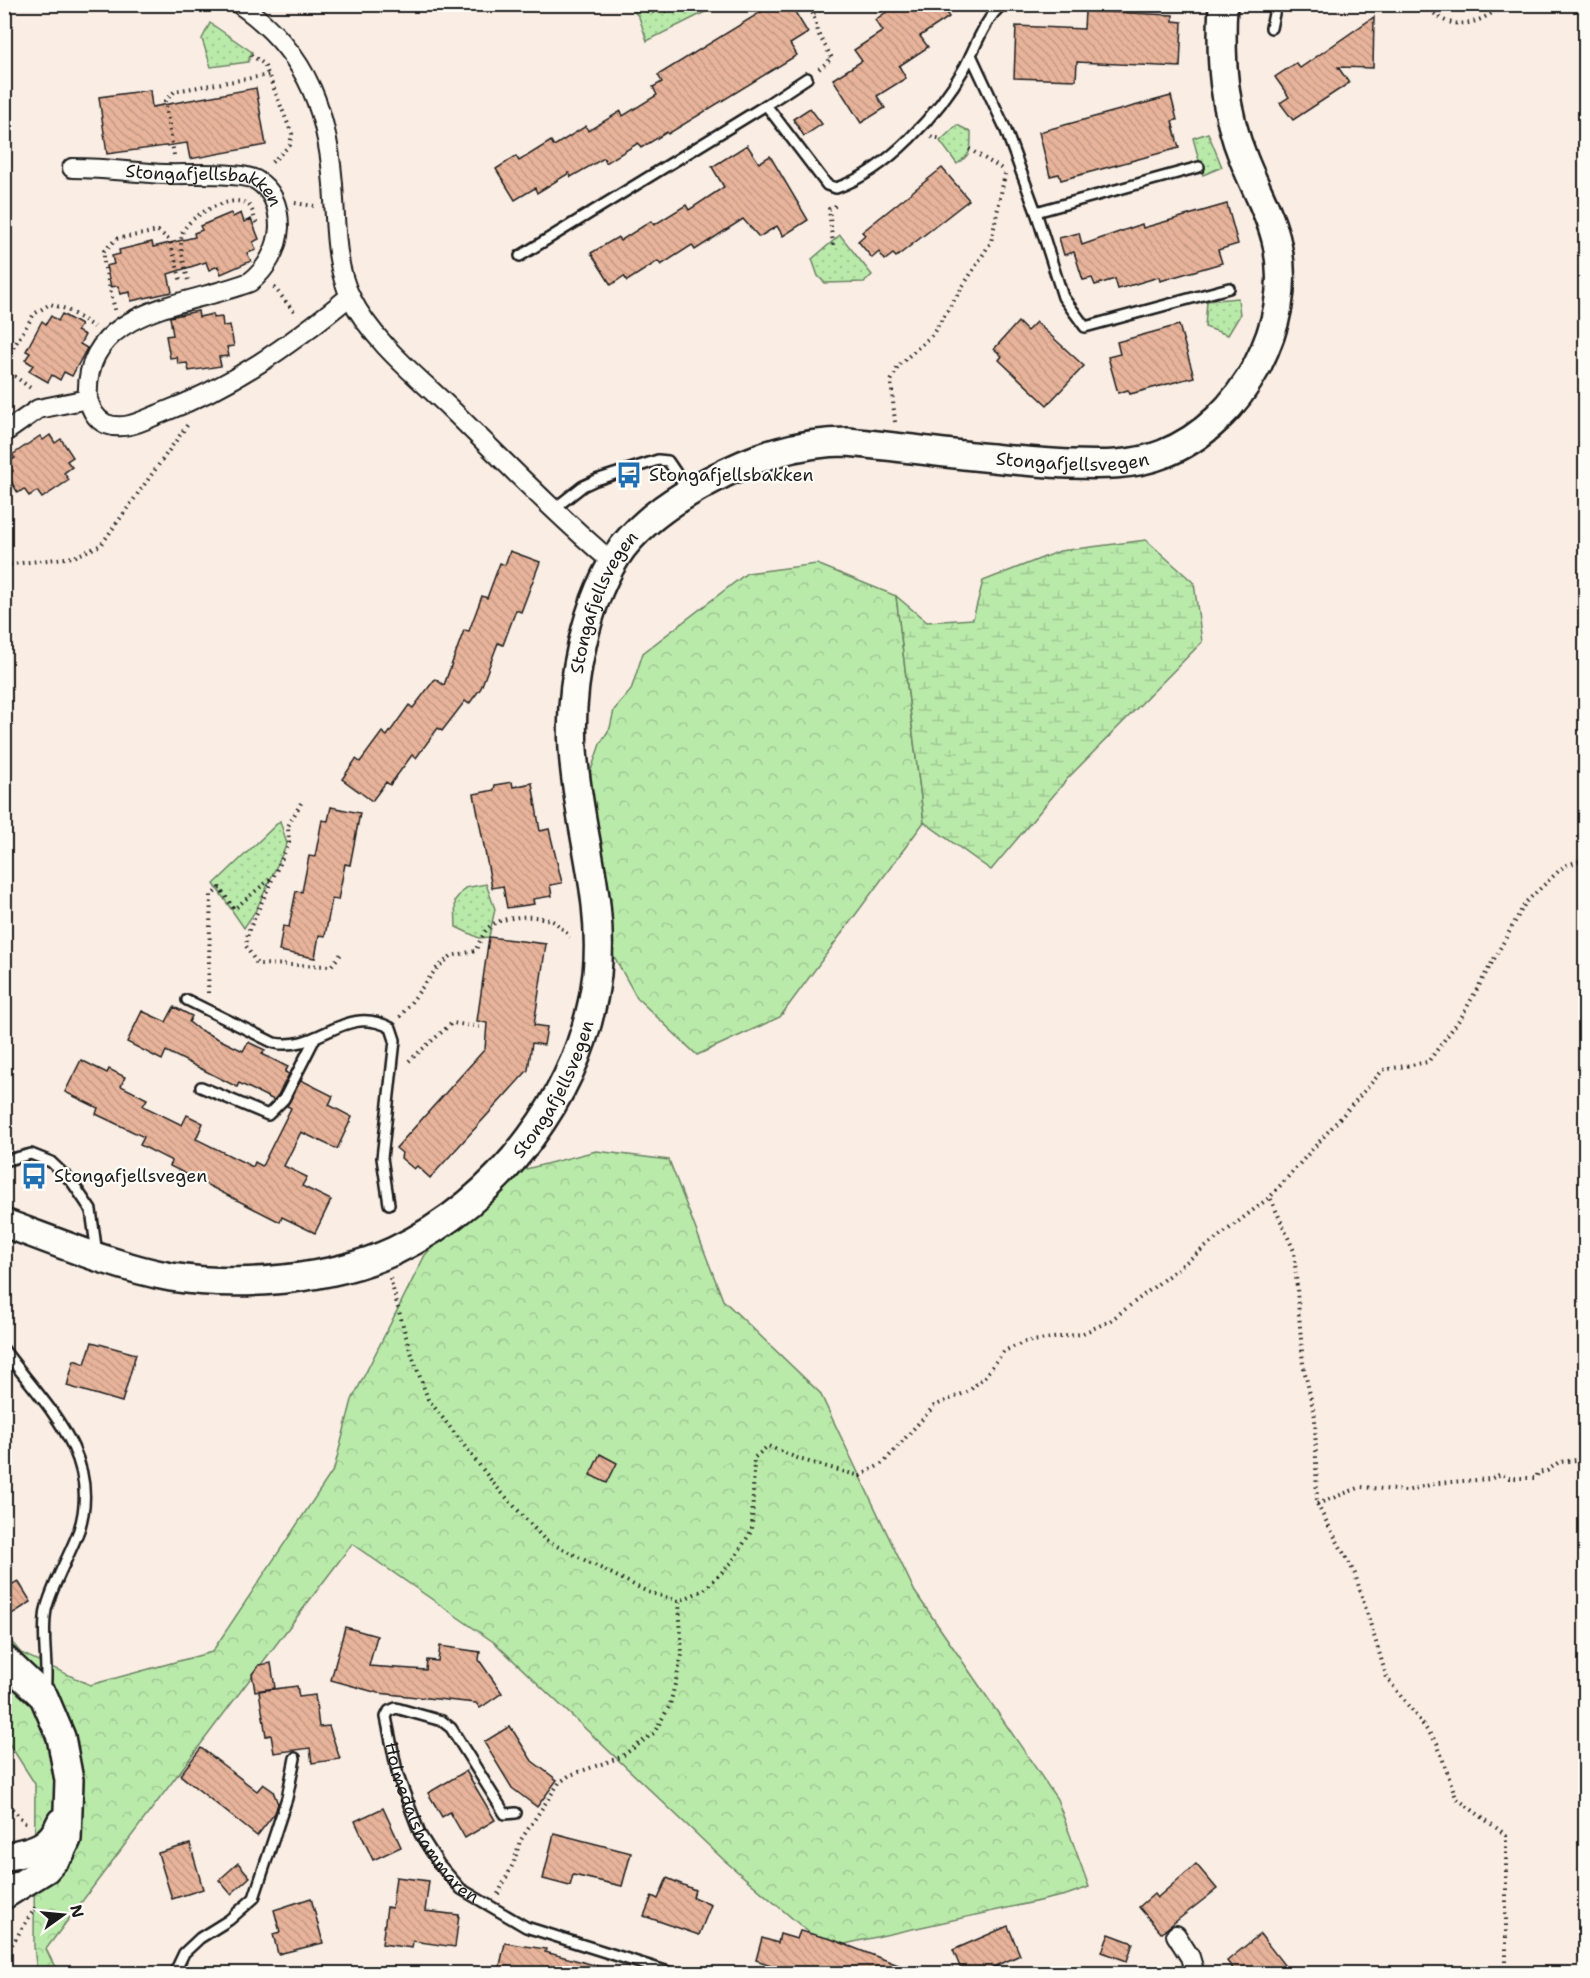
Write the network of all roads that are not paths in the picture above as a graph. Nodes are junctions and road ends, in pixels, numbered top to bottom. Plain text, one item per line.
1 (239, 4) edge
2 (1224, 4) edge
3 (1276, 4) edge
4 (999, 6) edge
5 (1271, 28) dead end
6 (971, 54) junction
7 (807, 78) road end
8 (766, 105) junction
9 (1199, 167) dead end
10 (72, 168) dead end
11 (1036, 212) junction
12 (520, 256) dead end
13 (1229, 288) dead end
14 (350, 296) junction
15 (88, 399) junction
16 (4, 433) edge
17 (689, 492) junction
18 (555, 508) junction
19 (613, 563) junction
20 (187, 1000) dead end
21 (314, 1040) junction
22 (201, 1087) dead end
23 (4, 1161) edge
24 (389, 1204) dead end
25 (4, 1223) edge
26 (97, 1255) junction
27 (4, 1350) edge
28 (4, 1659) edge
29 (44, 1697) junction
30 (295, 1758) dead end
31 (68, 1807) junction
32 (516, 1813) dead end
33 (4, 1857) edge
34 (4, 1895) edge
35 (1176, 1935) dead end
36 (174, 1974) edge
37 (675, 1974) edge
38 (1195, 1974) edge

1 - 14 street
2 - 17 street, Stongafjellsvegen
3 - 5 lane
4 - 6 lane
6 - 8 lane
6 - 11 lane
7 - 8 lane
8 - 12 lane
9 - 11 lane
10 - 15 street, Stongafjellsbakken
11 - 13 lane
14 - 15 street
14 - 18 street
15 - 16 street
17 - 18 lane
17 - 19 street, Stongafjellsvegen
18 - 19 street
19 - 26 street, Stongafjellsvegen
20 - 21 lane
21 - 22 lane
21 - 24 lane
23 - 26 lane
25 - 26 street, Stongafjellsvegen
27 - 29 lane
28 - 29 street
29 - 31 street
30 - 36 lane
31 - 33 street
31 - 34 street
32 - 37 lane, Holmedalshammaren
35 - 38 street

